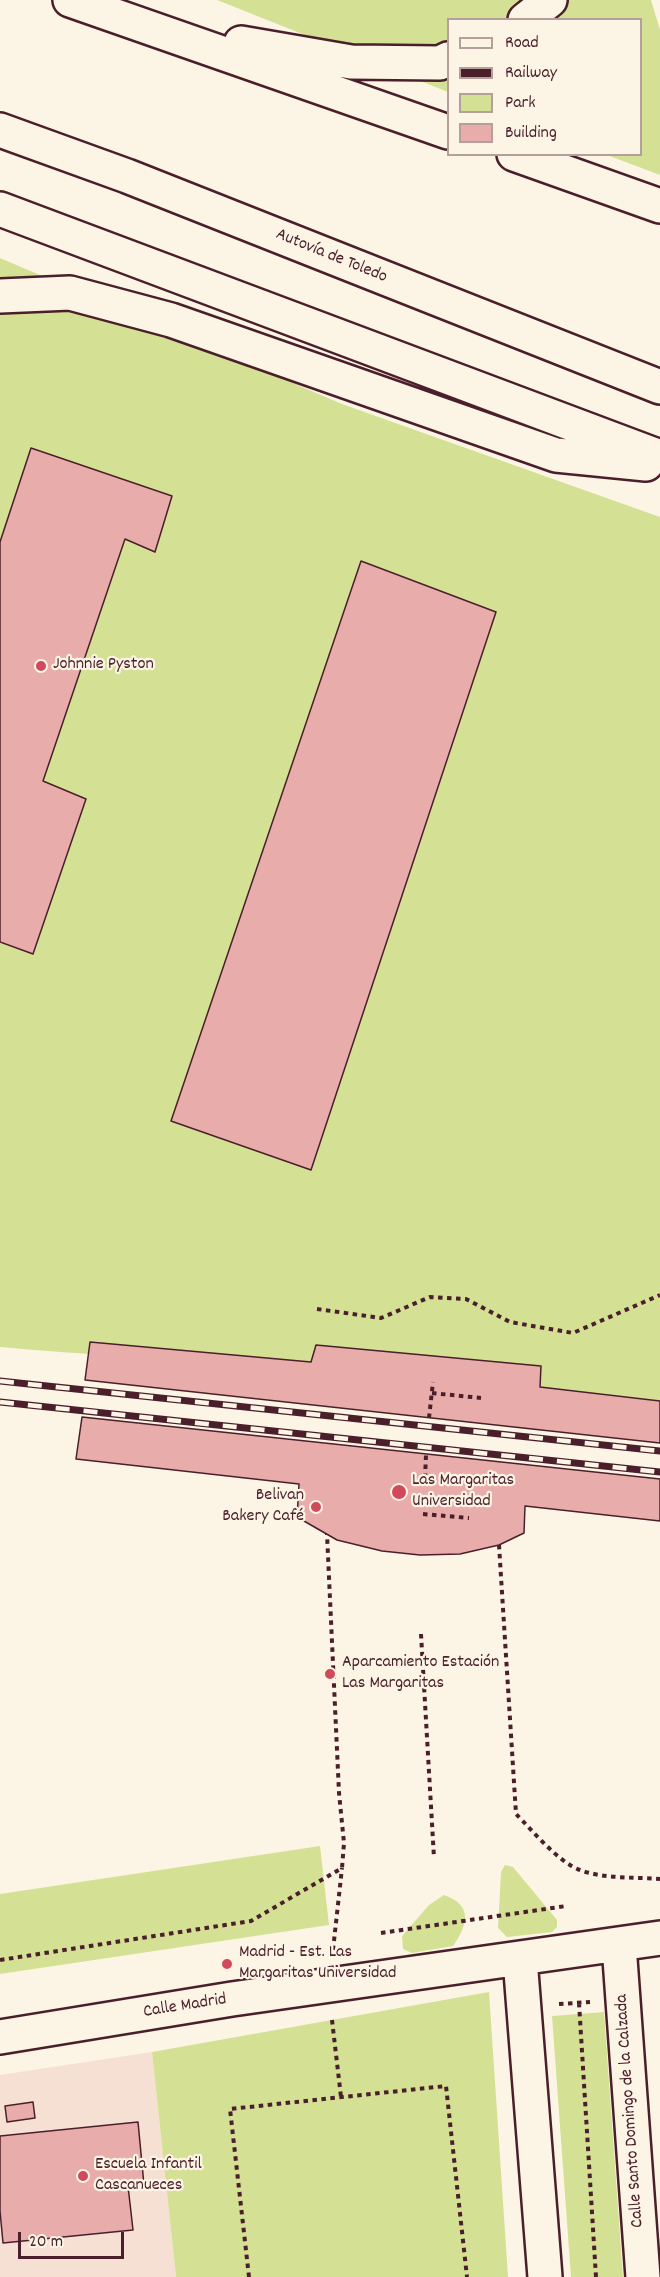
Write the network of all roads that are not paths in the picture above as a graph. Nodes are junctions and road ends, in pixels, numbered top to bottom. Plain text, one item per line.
1 (70, 0) edge
2 (550, 0) edge
3 (528, 18) edge
4 (150, 28) junction
5 (447, 60) edge
6 (0, 130) edge
7 (447, 132) edge
8 (520, 156) edge
9 (660, 206) edge
10 (0, 209) edge
11 (0, 296) edge
12 (660, 387) edge
13 (660, 457) edge
14 (660, 465) edge
15 (660, 1938) edge
16 (619, 1945) junction
17 (520, 1959) junction
18 (0, 2037) edge
19 (545, 2277) edge
20 (643, 2277) edge

1 - 4 main road
2 - 3 main road
4 - 5 main road
4 - 7 main road
6 - 12 main road, Autovía de Toledo
8 - 9 main road
10 - 13 main road
11 - 14 main road
15 - 16 main road, Calle Madrid
16 - 17 main road, Calle Madrid
16 - 20 main road, Calle Santo Domingo de la Calzada
17 - 18 main road, Calle Madrid
17 - 19 main road

